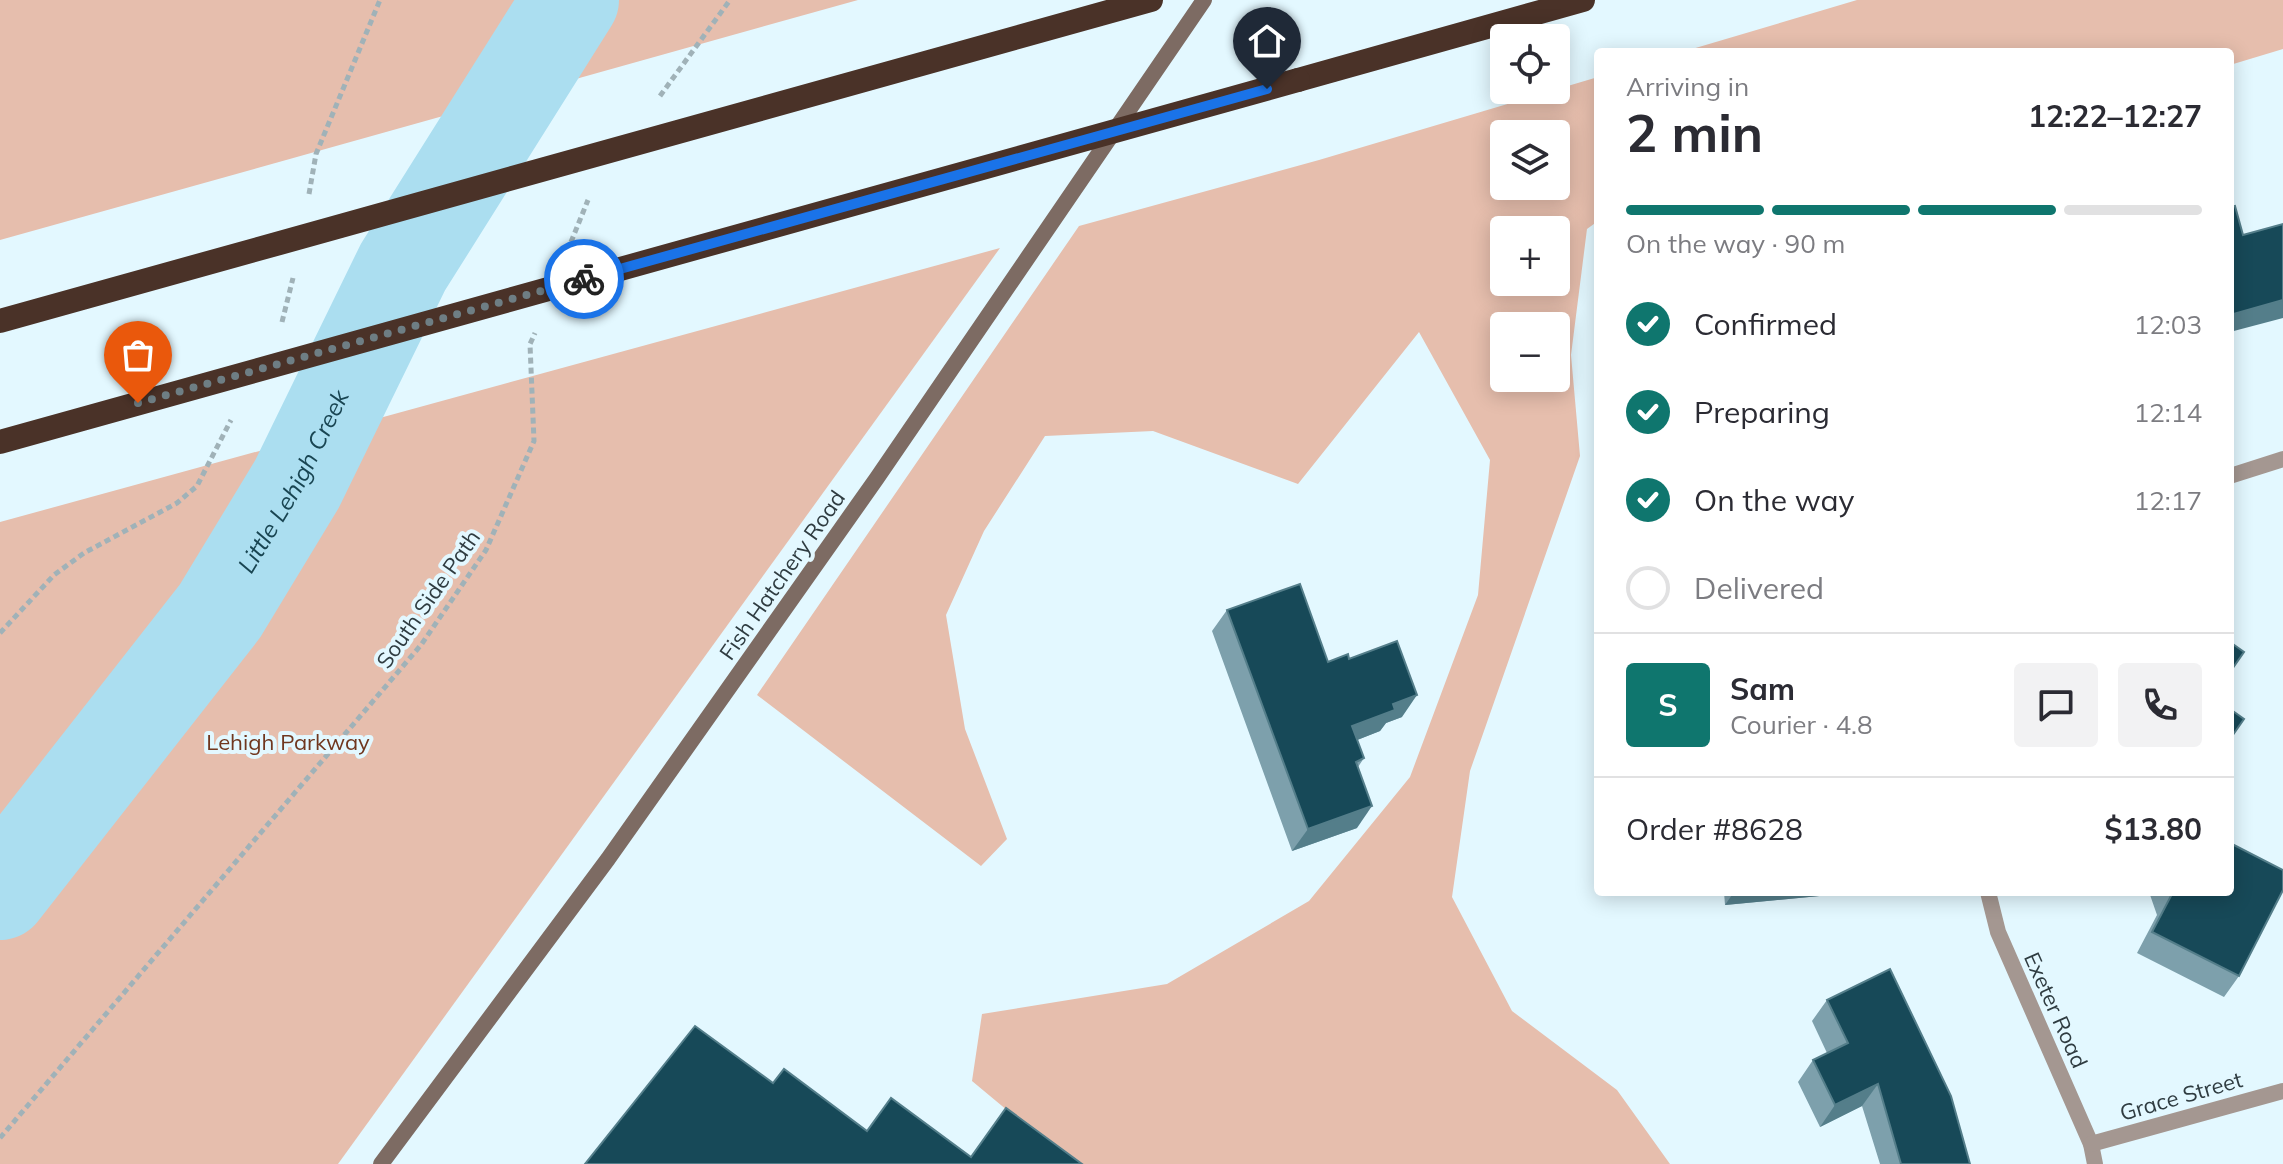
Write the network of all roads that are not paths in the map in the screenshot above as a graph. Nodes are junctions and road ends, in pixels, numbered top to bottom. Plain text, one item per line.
1 (1151, 0) edge
2 (1204, 0) edge
3 (1583, 0) edge
4 (0, 321) edge
5 (0, 442) edge
6 (2283, 459) edge
7 (2234, 475) edge
8 (1989, 896) edge
9 (2283, 1091) edge
10 (2091, 1144) junction
11 (381, 1164) edge
12 (2095, 1164) edge

1 - 4 highway, bridge
2 - 11 street, Fish Hatchery Road
3 - 5 highway, bridge
6 - 7 street
8 - 10 street, Exeter Road
9 - 10 street, Grace Street
10 - 12 street, Exeter Road

